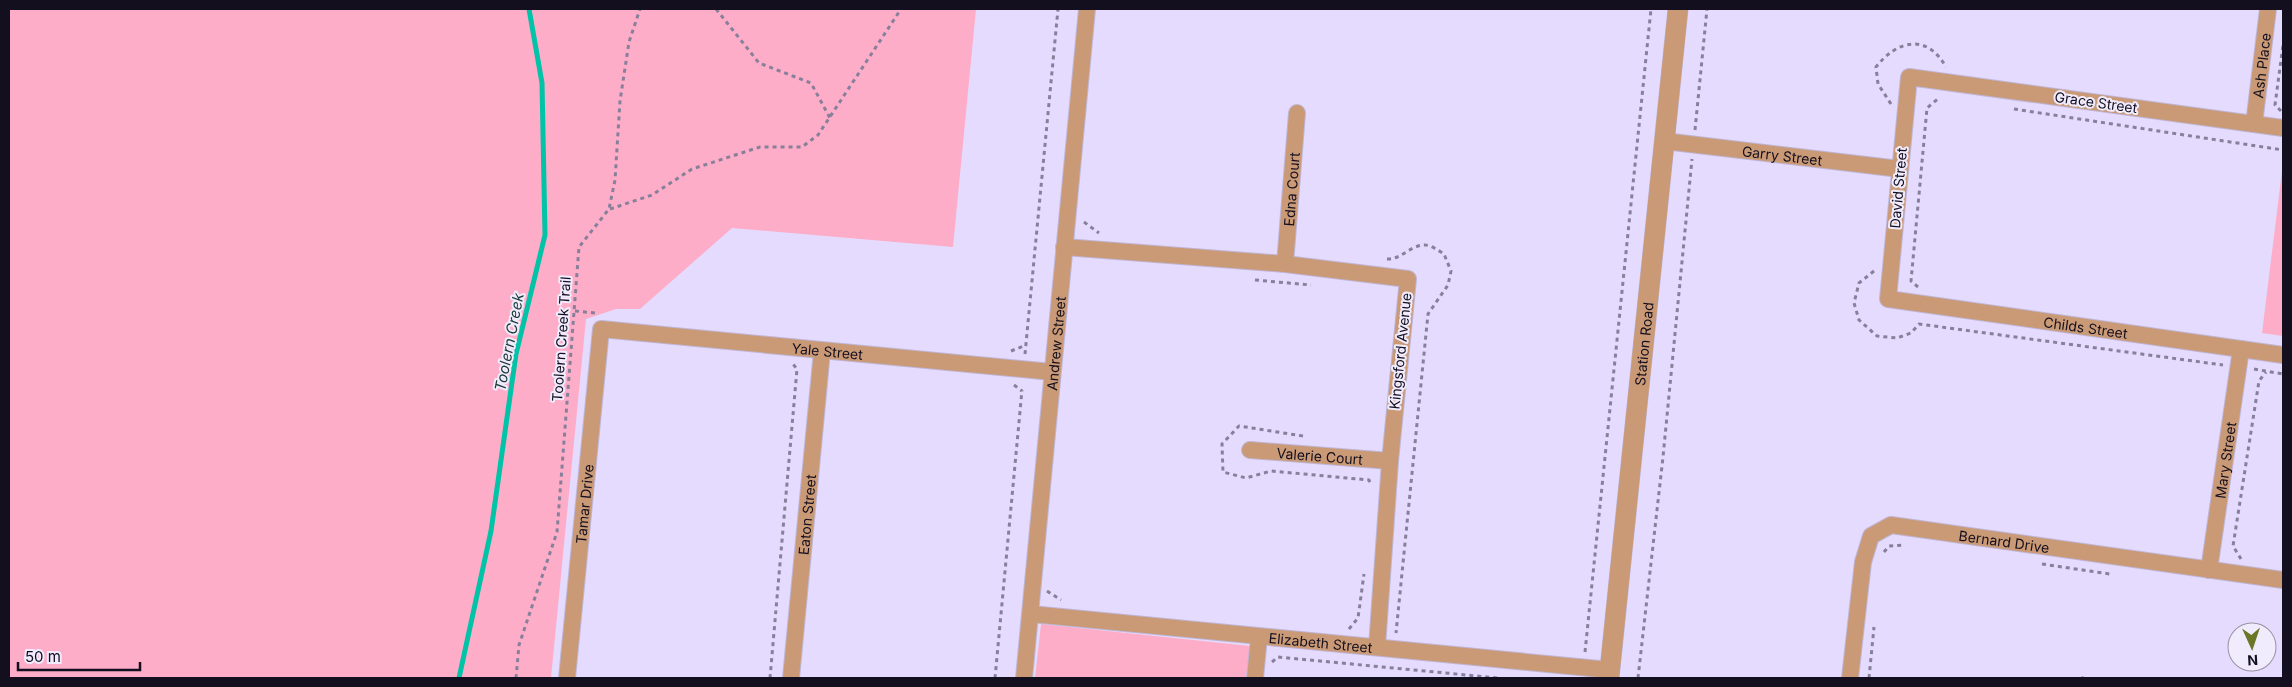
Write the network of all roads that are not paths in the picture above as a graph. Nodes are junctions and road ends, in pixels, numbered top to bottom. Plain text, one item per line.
1 (1087, 9) edge
2 (1678, 9) edge
3 (2268, 9) edge
4 (1909, 77) joint
5 (1297, 113) dead end
6 (2254, 124) junction
7 (2283, 128) edge
8 (1664, 141) junction
9 (1900, 169) junction
10 (1064, 247) junction
11 (1285, 264) junction
12 (1888, 299) joint
13 (601, 329) joint
14 (2241, 350) junction
15 (2283, 355) edge
16 (821, 358) junction
17 (1052, 372) junction
18 (1250, 450) dead end
19 (1390, 461) junction
20 (2209, 570) junction
21 (2283, 580) edge
22 (1031, 614) junction
23 (1259, 637) junction
24 (1378, 639) junction
25 (1610, 674) edge
26 (567, 678) edge
27 (791, 678) edge
28 (1024, 678) edge
29 (1255, 678) edge
30 (1850, 678) edge

1 - 10 street, Andrew Street
2 - 8 street, Station Road
3 - 6 street, Ash Place
4 - 6 street, Grace Street
4 - 9 street, David Street
5 - 11 street, Edna Court
6 - 7 street, Grace Street
8 - 9 street, Garry Street
8 - 25 street, Station Road
9 - 12 street, David Street
10 - 11 street, Kingsford Avenue
10 - 17 street, Andrew Street
11 - 19 street, Kingsford Avenue
12 - 14 street, Childs Street
13 - 16 street, Yale Street
13 - 26 street, Tamar Drive
14 - 15 street, Childs Street
14 - 20 street, Mary Street
16 - 17 street, Yale Street
16 - 27 street, Eaton Street
17 - 22 street, Andrew Street
18 - 19 street, Valerie Court
19 - 24 street, Kingsford Avenue
20 - 21 street, Bernard Drive
20 - 30 street, Bernard Drive
22 - 23 street, Elizabeth Street
22 - 28 street, Andrew Street
23 - 24 street, Elizabeth Street
23 - 29 street
24 - 25 street, Elizabeth Street

